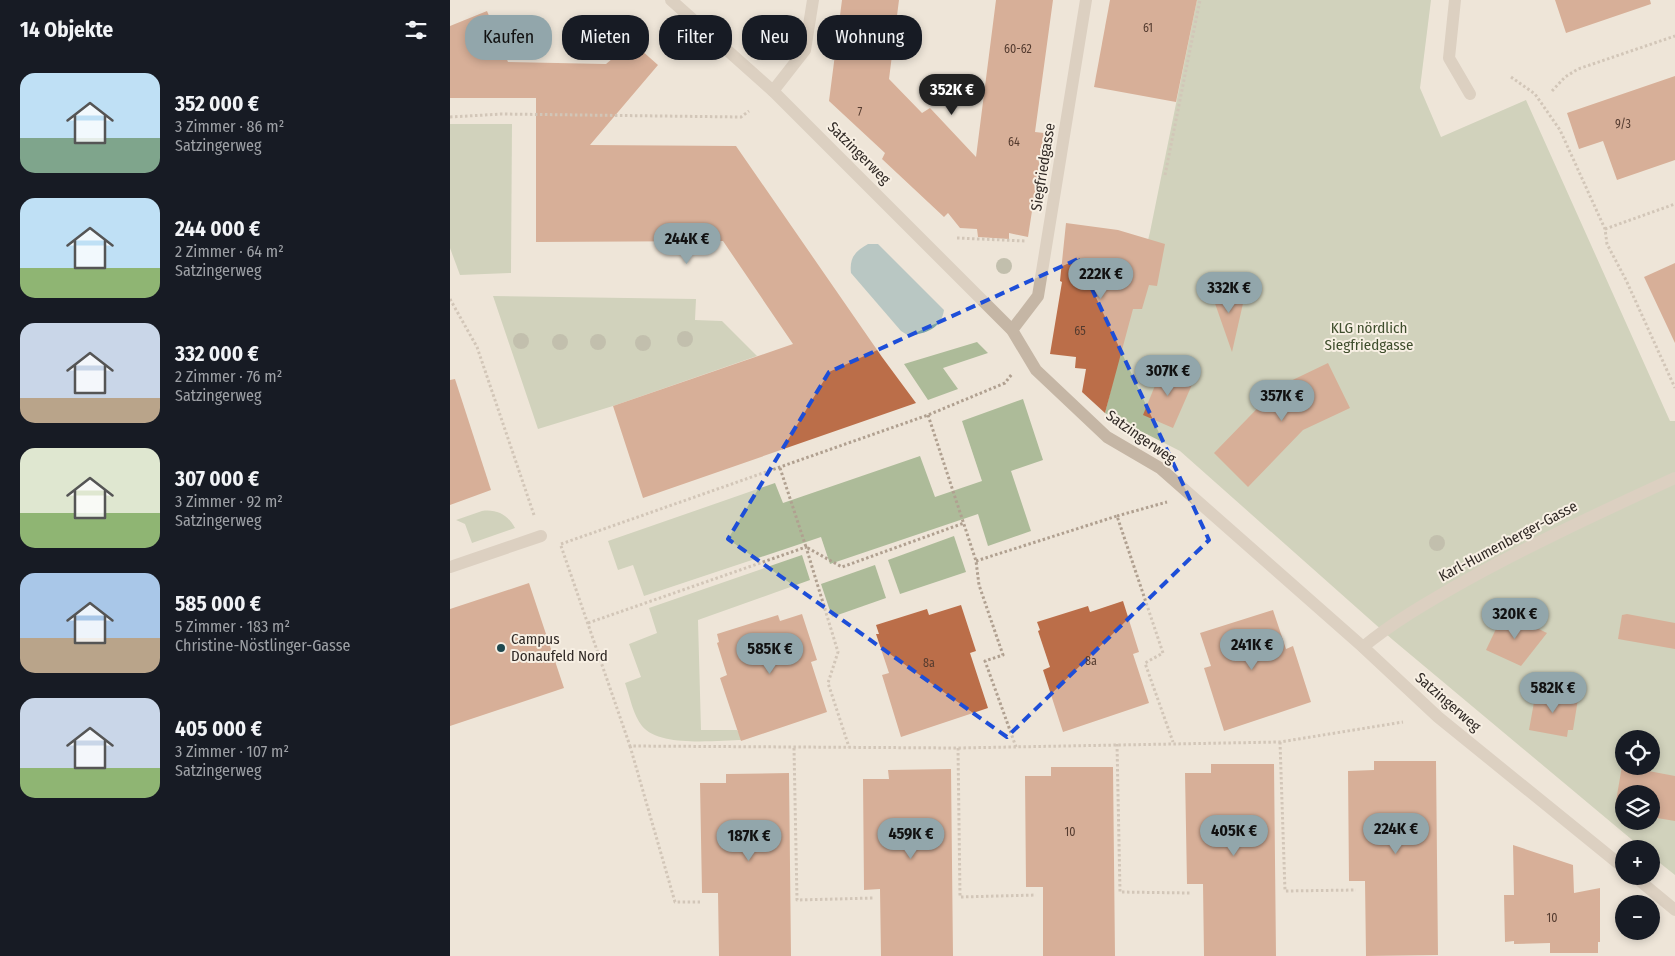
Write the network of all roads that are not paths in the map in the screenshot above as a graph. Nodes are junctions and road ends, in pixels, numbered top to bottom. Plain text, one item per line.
1 (671, 0) edge
2 (813, 0) edge
3 (1086, 0) edge
4 (1455, 0) edge
5 (773, 91) junction
6 (1470, 94) dead end
7 (1012, 330) junction
8 (1675, 478) edge
9 (541, 536) road end
10 (450, 567) edge
11 (1363, 647) junction
12 (1615, 861) edge
13 (1645, 885) edge
14 (1675, 910) edge

1 - 5 street, Satzingerweg
2 - 5 street
3 - 7 street, Siegfriedgasse
4 - 6 street
5 - 7 street, Satzingerweg
7 - 11 street, Satzingerweg
8 - 11 street, Karl-Humenberger-Gasse
9 - 10 street
11 - 12 street, Satzingerweg
13 - 14 street

